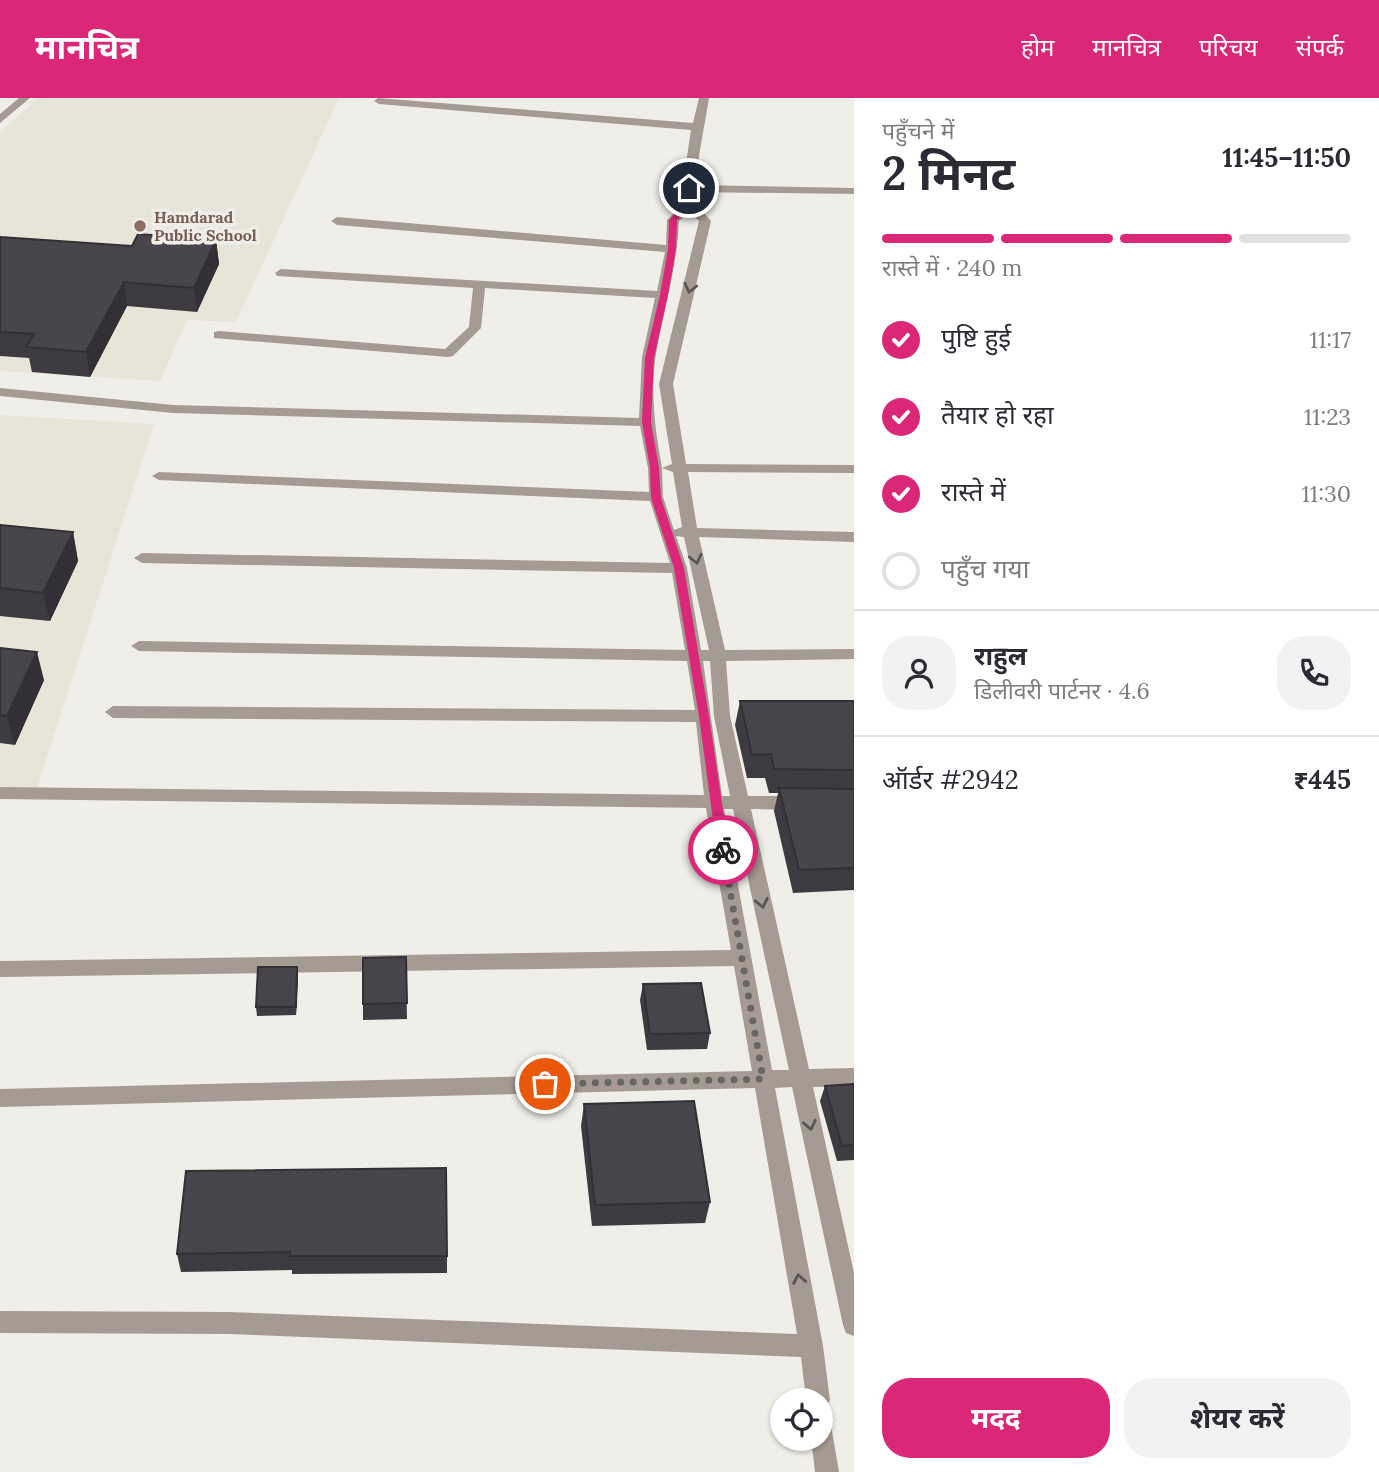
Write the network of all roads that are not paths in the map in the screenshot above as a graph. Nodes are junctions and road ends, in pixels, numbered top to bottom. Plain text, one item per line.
1 (25, 98) edge
2 (704, 98) edge
3 (379, 101) dead end
4 (0, 120) edge
5 (696, 127) junction
6 (689, 188) junction
7 (854, 191) edge
8 (690, 203) junction
9 (337, 221) dead end
10 (672, 249) junction
11 (281, 273) dead end
12 (479, 285) junction
13 (664, 295) junction
14 (219, 335) dead end
15 (0, 392) edge
16 (646, 422) junction
17 (655, 468) junction
18 (679, 468) junction
19 (854, 469) edge
20 (159, 476) dead end
21 (656, 498) junction
22 (666, 532) junction
23 (690, 532) junction
24 (854, 537) edge
25 (142, 558) dead end
26 (679, 568) junction
27 (139, 646) dead end
28 (854, 654) edge
29 (693, 656) junction
30 (718, 656) junction
31 (113, 712) dead end
32 (721, 716) junction
33 (0, 793) edge
34 (714, 802) junction
35 (740, 802) junction
36 (816, 803) edge
37 (743, 958) junction
38 (0, 969) edge
39 (854, 1077) edge
40 (800, 1078) junction
41 (763, 1079) junction
42 (0, 1098) edge
43 (0, 1322) edge
44 (854, 1325) edge
45 (811, 1346) junction
46 (816, 1388) edge
47 (824, 1451) edge
48 (827, 1472) edge

1 - 4 street
2 - 5 street
3 - 5 street
5 - 6 street
6 - 7 street
6 - 8 street
8 - 10 street
8 -> 18 street
9 - 10 street
10 - 13 street
11 - 12 street
12 - 13 street
12 - 14 street
13 - 16 street
15 - 16 street
16 - 17 street
17 - 18 street
17 - 21 street
18 - 19 street
18 - 23 street
20 - 21 street
21 - 22 street
22 - 23 street
22 - 26 street
23 - 24 street
23 -> 30 street
25 - 26 street
26 - 29 street
27 - 29 street
28 - 30 street
29 - 30 street
29 - 32 street
30 - 32 street
31 - 32 street
32 - 34 street
32 - 35 street
33 - 34 street
34 - 35 street
34 - 37 street
35 - 36 street
35 -> 40 street
37 - 38 street
37 - 41 street
39 - 40 street
40 - 41 street
40 -> 44 street
41 - 42 street
45 -> 41 street
43 - 45 street
45 - 46 street
47 - 48 street

